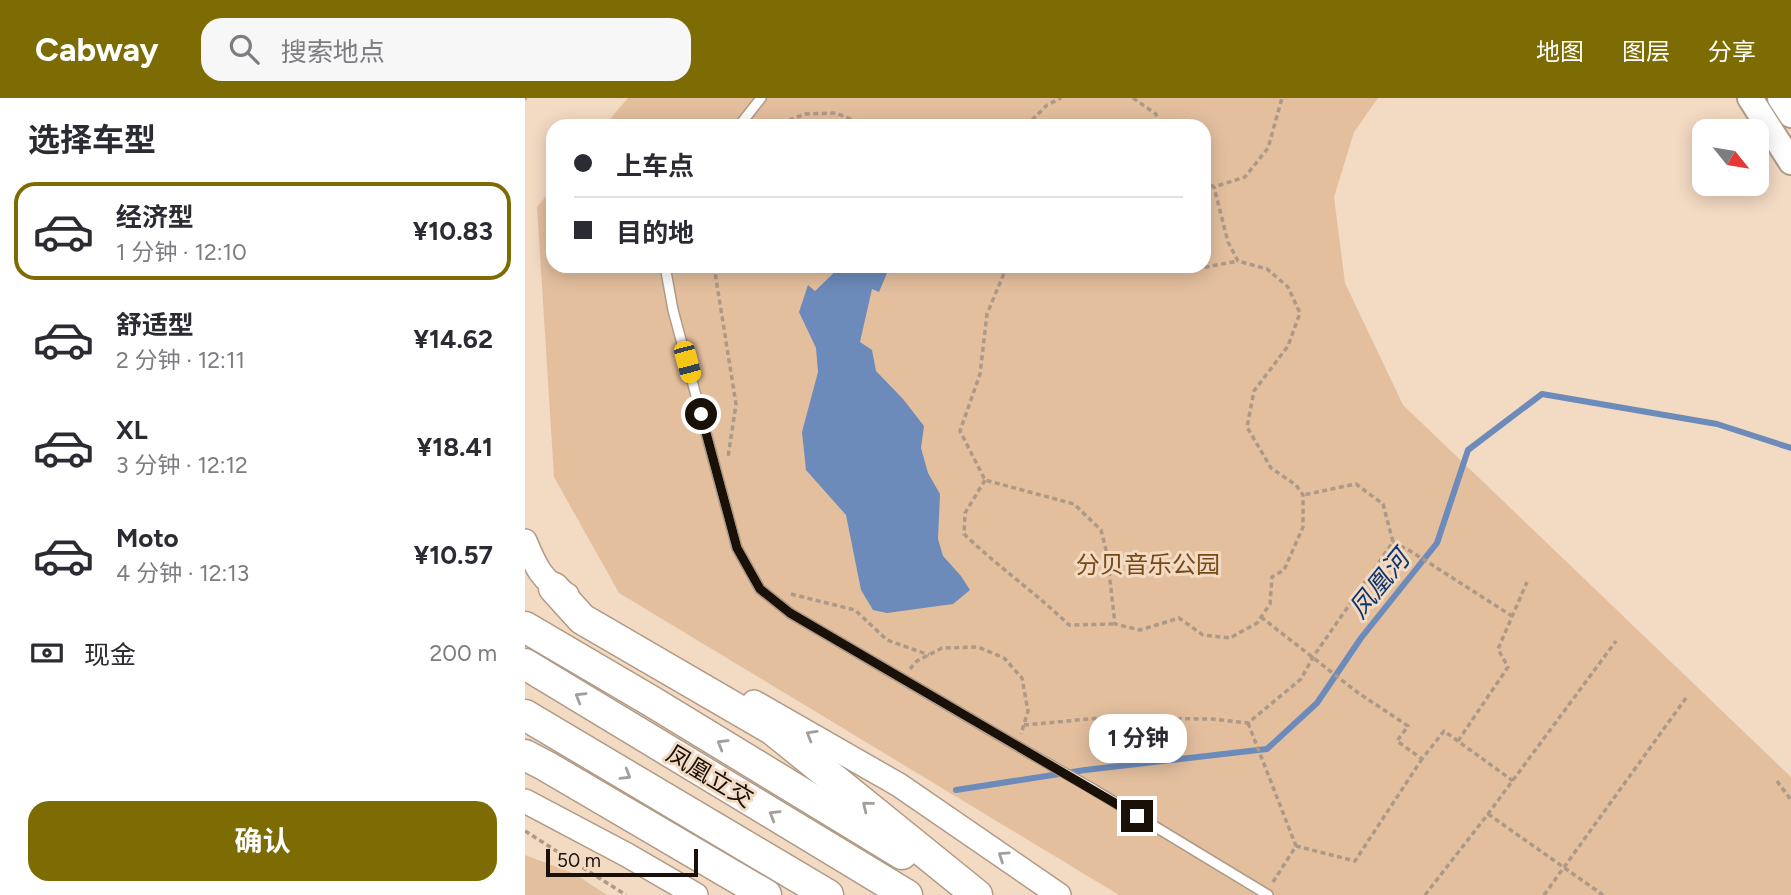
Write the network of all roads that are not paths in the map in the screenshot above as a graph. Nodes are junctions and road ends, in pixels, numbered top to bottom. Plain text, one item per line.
1 (761, 98) edge
2 (1750, 98) edge
3 (1780, 98) edge
4 (1791, 115) edge
5 (744, 119) edge
6 (1791, 162) edge
7 (667, 273) edge
8 (525, 541) edge
9 (554, 587) junction
10 (525, 627) edge
11 (525, 664) edge
12 (525, 715) edge
13 (525, 755) edge
14 (525, 767) edge
15 (597, 796) junction
16 (525, 801) edge
17 (901, 892) edge
18 (1267, 894) edge
19 (696, 895) edge
20 (766, 895) edge
21 (828, 895) edge
22 (969, 895) edge
23 (978, 895) edge
24 (1059, 895) edge

1 - 5 lane
2 - 6 main road
3 - 4 main road
7 - 18 lane
8 - 9 street
23 -> 9 highway
24 -> 9 street
22 -> 10 highway
17 -> 11 highway, 凤凰立交
12 -> 21 highway, 凤凰立交
13 - 15 highway
14 - 15 highway
15 - 20 highway
16 - 19 street

